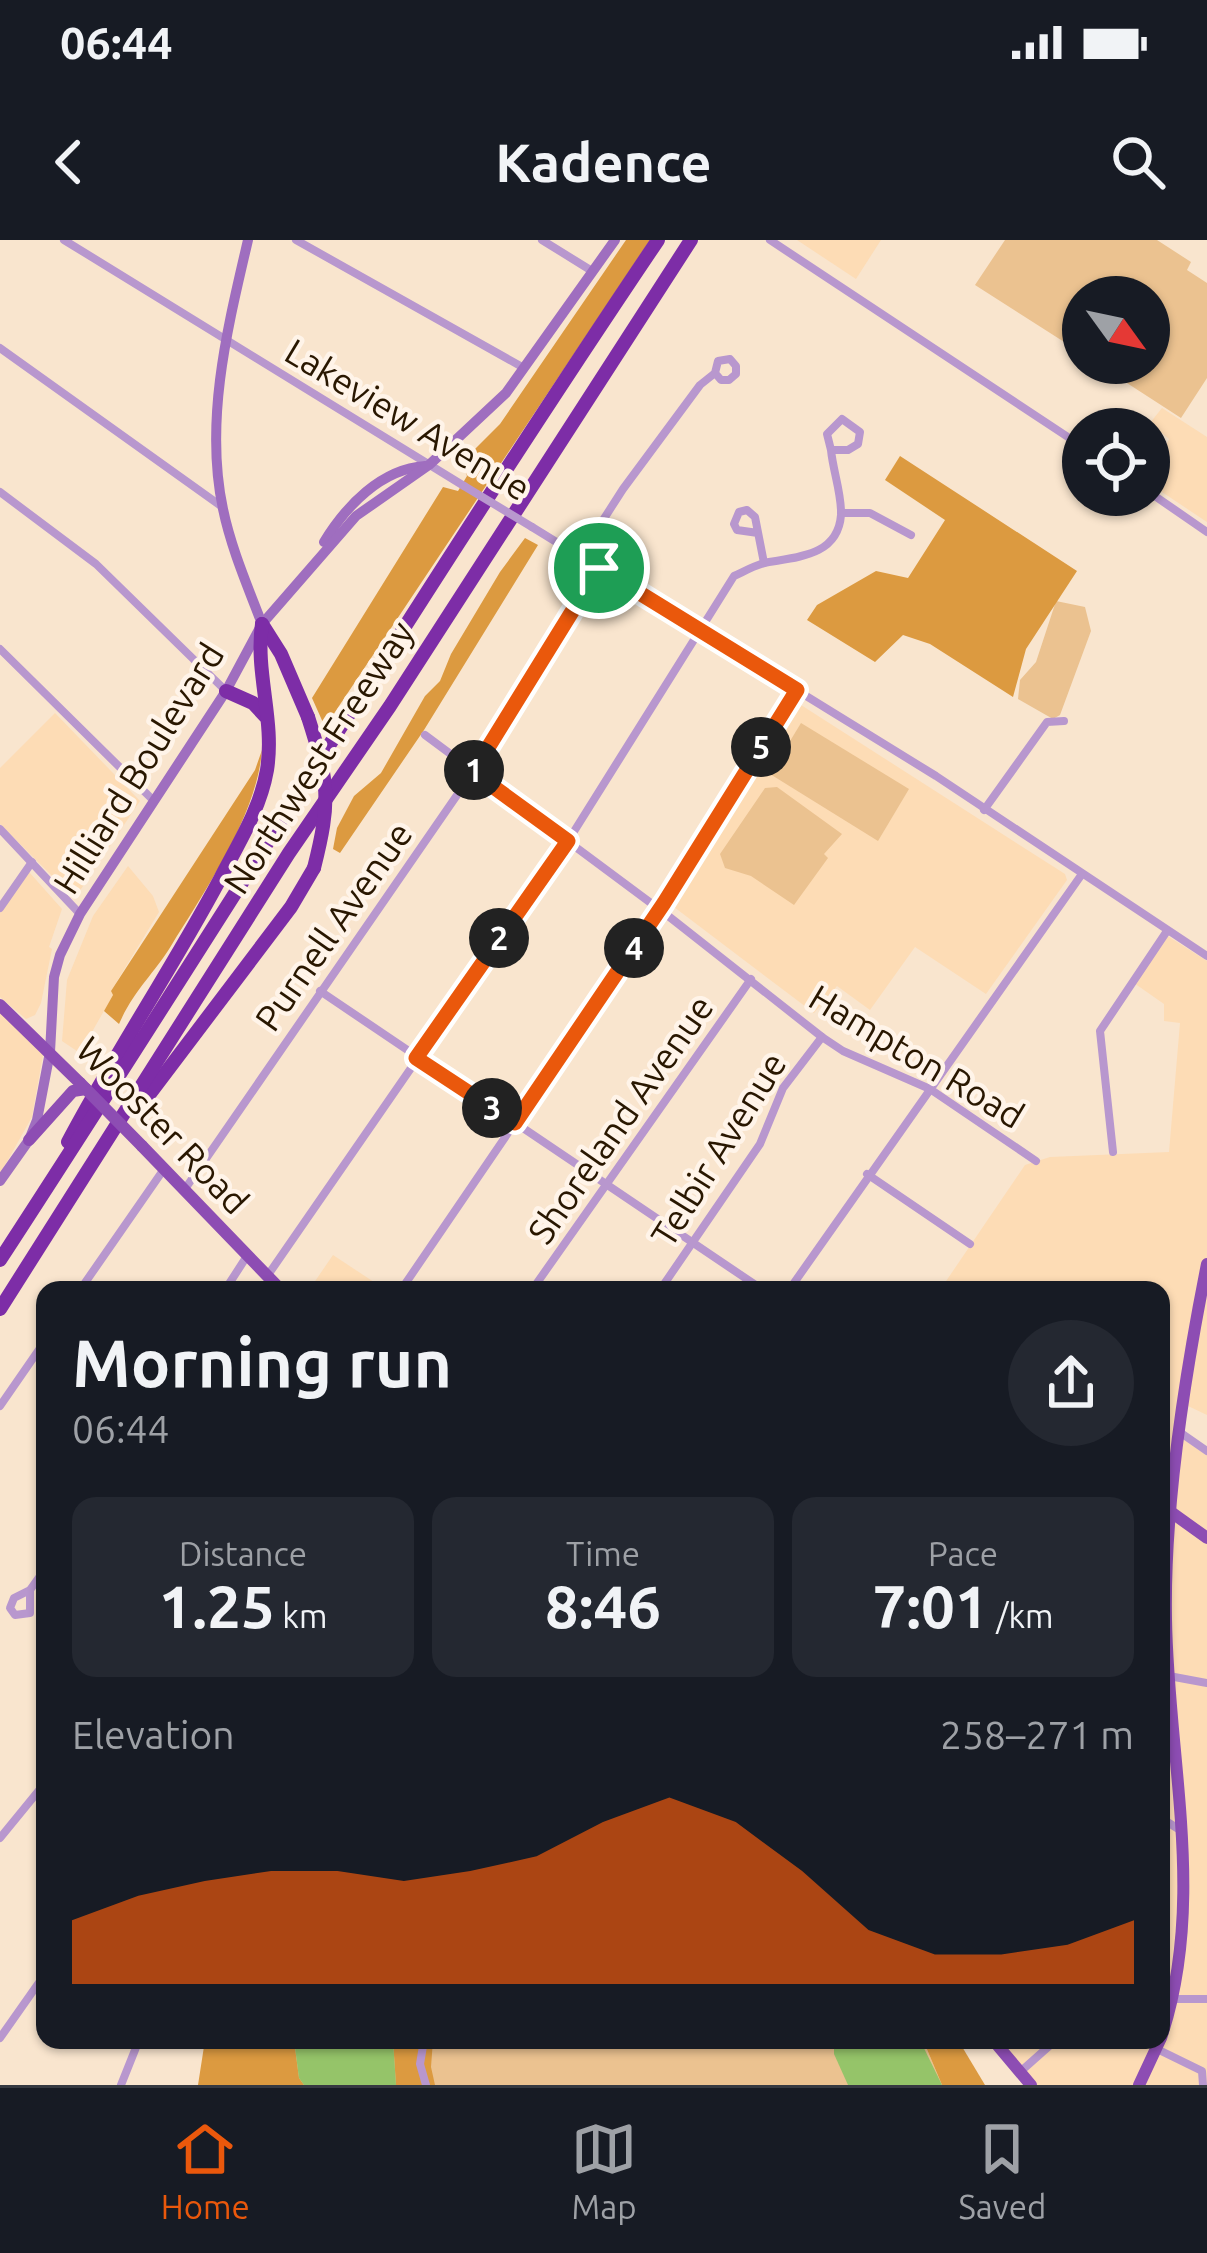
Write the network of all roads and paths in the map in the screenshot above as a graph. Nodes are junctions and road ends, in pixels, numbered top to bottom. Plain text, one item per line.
1 (64, 240) edge
2 (248, 240) edge
3 (296, 240) edge
4 (542, 240) edge
5 (615, 240) edge
6 (658, 240) edge
7 (691, 240) edge
8 (770, 240) edge
9 (592, 271) junction
10 (225, 339) junction
11 (0, 348) edge
12 (524, 368) junction
13 (715, 374) dead end
14 (1062, 433) edge
15 (831, 450) junction
16 (428, 465) junction
17 (0, 492) edge
18 (1170, 506) edge
19 (222, 507) junction
20 (841, 513) junction
21 (1207, 532) edge
22 (758, 533) dead end
23 (910, 535) dead end
24 (580, 556) junction
25 (764, 562) junction
26 (599, 568) junction
27 (262, 624) junction
28 (700, 630) junction
29 (0, 649) edge
30 (797, 690) junction
31 (226, 691) junction
32 (1064, 721) dead end
33 (270, 730) junction
34 (425, 736) dead end
35 (473, 772) junction
36 (154, 801) junction
37 (985, 810) junction
38 (0, 829) edge
39 (568, 841) junction
40 (32, 862) junction
41 (1082, 874) junction
42 (0, 908) edge
43 (660, 910) junction
44 (80, 914) junction
45 (1167, 931) junction
46 (1207, 956) edge
47 (751, 980) junction
48 (320, 991) junction
49 (0, 1005) edge
50 (822, 1036) junction
51 (50, 1052) junction
52 (416, 1058) junction
53 (80, 1088) junction
54 (930, 1089) junction
55 (515, 1123) junction
56 (29, 1140) junction
57 (1113, 1152) dead end
58 (1036, 1161) dead end
59 (164, 1169) junction
60 (867, 1174) junction
61 (85, 1179) junction
62 (0, 1181) edge
63 (606, 1185) junction
64 (184, 1190) junction
65 (35, 1205) junction
66 (693, 1243) junction
67 (970, 1244) dead end
68 (248, 1255) junction
69 (0, 1260) edge
70 (1207, 1264) edge
71 (268, 1276) junction
72 (86, 1281) edge
73 (231, 1281) edge
74 (273, 1281) edge
75 (407, 1281) edge
76 (538, 1281) edge
77 (666, 1281) edge
78 (750, 1281) edge
79 (795, 1281) edge
80 (1204, 1291) edge
81 (0, 1310) edge
82 (36, 1354) edge
83 (0, 1406) edge
84 (1181, 1433) junction
85 (1207, 1451) edge
86 (1172, 1512) junction
87 (1170, 1524) edge
88 (1207, 1538) edge
89 (36, 1582) edge
90 (30, 1590) dead end
91 (1170, 1683) edge
92 (1207, 1683) edge
93 (1170, 1715) edge
94 (36, 1794) edge
95 (1170, 1824) edge
96 (1181, 1831) junction
97 (0, 1838) edge
98 (36, 1988) edge
99 (1170, 1988) edge
100 (1170, 1999) edge
101 (1207, 1999) edge
102 (0, 2038) edge
103 (135, 2049) edge
104 (422, 2049) edge
105 (1000, 2049) edge
106 (1046, 2049) edge
107 (1156, 2049) edge
108 (1169, 2049) edge
109 (1019, 2072) junction
110 (121, 2085) edge
111 (426, 2085) edge
112 (1031, 2085) edge
113 (1139, 2085) edge
114 (1203, 2085) edge

1 - 10 street, Lakeview Avenue
2 - 10 main road, Hilliard Boulevard
3 - 12 street
4 - 9 street
5 - 9 main road
6 - 65 highway, Northwest Freeway
7 - 61 highway, Northwest Freeway
8 - 14 street
9 - 12 main road
10 - 16 street, Lakeview Avenue
10 - 19 main road, Hilliard Boulevard
11 - 19 street
12 - 16 main road
13 - 24 street
15 - 15 street
15 - 20 street
16 - 24 street, Lakeview Avenue, bridge
16 - 27 main road
17 - 31 street
18 - 21 street
19 - 27 main road, Hilliard Boulevard
20 - 23 street
20 - 25 street
22 - 25 street
24 - 26 street, Lakeview Avenue
25 - 28 street
26 - 28 street, Lakeview Avenue
26 - 35 street, Purnell Avenue
27 - 31 main road, Hilliard Boulevard
27 - 33 highway
27 - 61 highway, bridge
28 - 30 street, Lakeview Avenue
28 - 39 street
29 - 36 street
30 - 37 street, Lakeview Avenue
30 - 43 street
31 - 33 highway
31 - 36 main road, Hilliard Boulevard
32 - 37 street
33 - 65 highway
34 - 35 street, Hampton Road
35 - 39 street, Hampton Road
35 - 48 street, Purnell Avenue
36 - 44 main road, Hilliard Boulevard
37 - 41 street, Lakeview Avenue
38 - 40 street
39 - 43 street, Hampton Road
39 - 52 street
40 - 42 street
40 - 44 street
41 - 45 street, Lakeview Avenue
41 - 54 street
43 - 47 street, Hampton Road
43 - 55 street
44 - 51 main road, Hilliard Boulevard
45 - 46 street, Lakeview Avenue
45 - 57 street
47 - 50 street, Hampton Road
47 - 63 street, Shoreland Avenue
48 - 52 street
48 - 64 street, Purnell Avenue
49 - 51 main road, Wooster Road
50 - 54 street, Hampton Road
50 - 66 street, Telbir Avenue
51 - 53 main road, Wooster Road
51 - 56 main road, Hilliard Boulevard
52 - 55 street
52 - 71 street
53 - 56 main road
53 - 59 main road, Wooster Road, bridge
54 - 58 street, Hampton Road
54 - 60 street
55 - 63 street
55 - 75 street
56 - 62 main road, Hilliard Boulevard
59 - 64 main road, Wooster Road
59 - 72 street
60 - 67 street
60 - 79 street
61 - 81 highway, Northwest Freeway
63 - 66 street
63 - 76 street, Shoreland Avenue
64 - 68 main road, Wooster Road
65 - 69 highway, Northwest Freeway
66 - 77 street, Telbir Avenue
66 - 78 street
68 - 71 main road, Wooster Road
68 - 73 street
70 - 80 main road
71 - 74 main road, Wooster Road
80 - 84 main road
82 - 83 street
84 - 85 street
84 - 86 main road
86 - 87 main road
86 - 88 main road
89 - 90 street
91 - 92 street
93 - 96 main road
94 - 97 street
95 - 96 street
96 - 99 main road
98 - 102 street
100 - 101 street
103 - 110 street
104 - 111 street
105 - 109 main road
106 - 109 street
107 - 113 main road
108 - 114 street
109 - 112 main road

